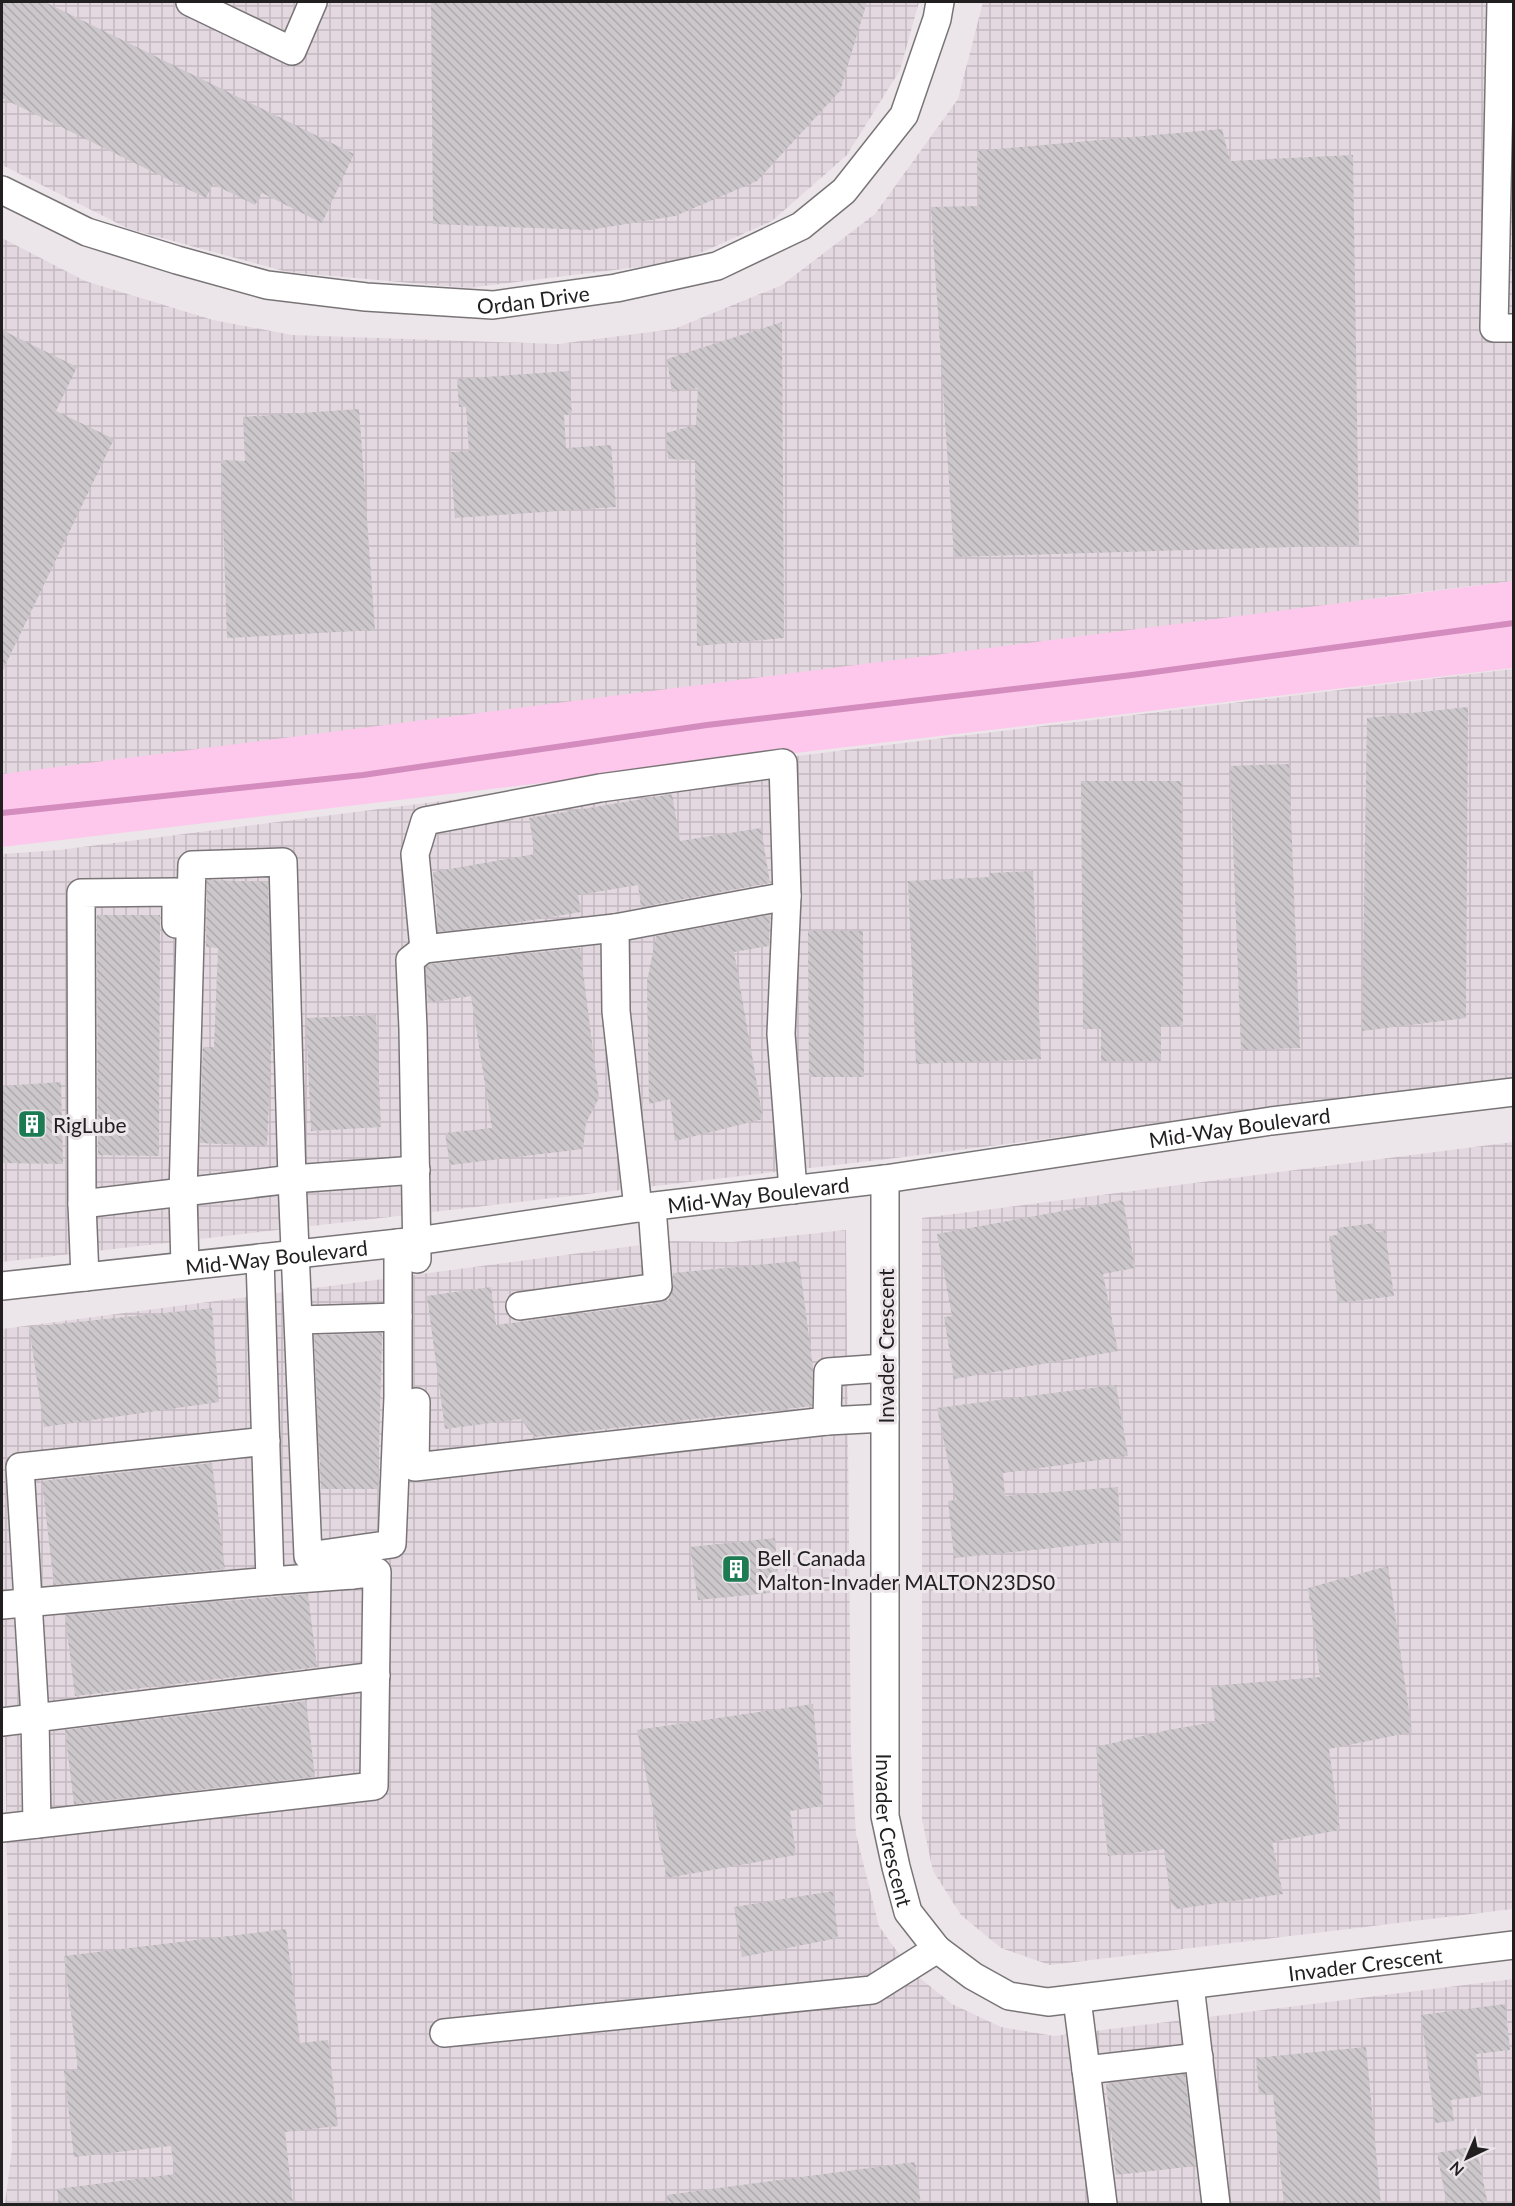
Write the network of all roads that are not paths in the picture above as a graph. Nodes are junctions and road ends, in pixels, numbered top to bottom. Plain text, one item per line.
1 (190, 2) edge
2 (313, 2) edge
3 (940, 2) edge
4 (1501, 2) edge
5 (2, 190) edge
6 (1514, 328) edge
7 (788, 896) junction
8 (615, 928) junction
9 (424, 949) junction
10 (1514, 1092) edge
11 (416, 1170) junction
12 (292, 1179) junction
13 (885, 1179) junction
14 (793, 1190) junction
15 (179, 1194) junction
16 (82, 1204) junction
17 (645, 1208) junction
18 (408, 1242) junction
19 (296, 1254) junction
20 (260, 1258) junction
21 (185, 1266) junction
22 (85, 1277) junction
23 (2, 1286) edge
24 (520, 1306) dead end
25 (398, 1317) junction
26 (298, 1320) junction
27 (885, 1368) junction
28 (885, 1418) junction
29 (827, 1421) junction
30 (266, 1441) junction
31 (308, 1556) junction
32 (351, 1563) junction
33 (270, 1570) junction
34 (15, 1603) edge
35 (376, 1676) junction
36 (35, 1718) junction
37 (2, 1722) edge
38 (37, 1824) junction
39 (2, 1828) edge
40 (1514, 1944) edge
41 (937, 1949) junction
42 (1190, 1985) junction
43 (1077, 1999) junction
44 (444, 2032) dead end
45 (1199, 2057) junction
46 (1086, 2070) junction
47 (1103, 2205) edge
48 (1216, 2205) edge

1 - 2 street
3 - 5 street, Ordan Drive
4 - 6 street
7 - 8 street
7 - 9 street
7 - 14 street
8 - 9 street
8 - 17 street
9 - 11 street
10 - 13 street, Mid-Way Boulevard
11 - 12 street
11 - 18 street
12 - 15 street
12 - 15 street
12 - 19 street
13 - 14 street, Mid-Way Boulevard
13 - 27 street, Invader Crescent
14 - 17 street, Mid-Way Boulevard
15 - 16 street
15 - 16 street
15 - 21 street
16 - 22 street
17 - 18 street, Mid-Way Boulevard
17 - 24 street
18 - 19 street, Mid-Way Boulevard
18 - 25 street
18 - 29 street
19 - 20 street, Mid-Way Boulevard
19 - 26 street
20 - 21 street, Mid-Way Boulevard
20 - 30 street
21 - 22 street, Mid-Way Boulevard
22 - 23 street, Mid-Way Boulevard
25 - 26 street
25 - 32 street
26 - 31 street
27 - 28 street, Invader Crescent
27 - 29 street
28 - 29 street
28 - 41 street, Invader Crescent
30 - 33 street
30 - 34 street
31 - 32 street
31 - 33 street
32 - 33 street
32 - 35 street
33 - 34 street
34 - 36 street
35 - 36 street
35 - 38 street
36 - 37 street
36 - 38 street
38 - 39 street
40 - 42 street, Invader Crescent
41 - 43 street, Invader Crescent
41 - 44 street
42 - 43 street, Invader Crescent
42 - 45 street
43 - 46 street
45 - 46 street
45 - 48 street
46 - 47 street

